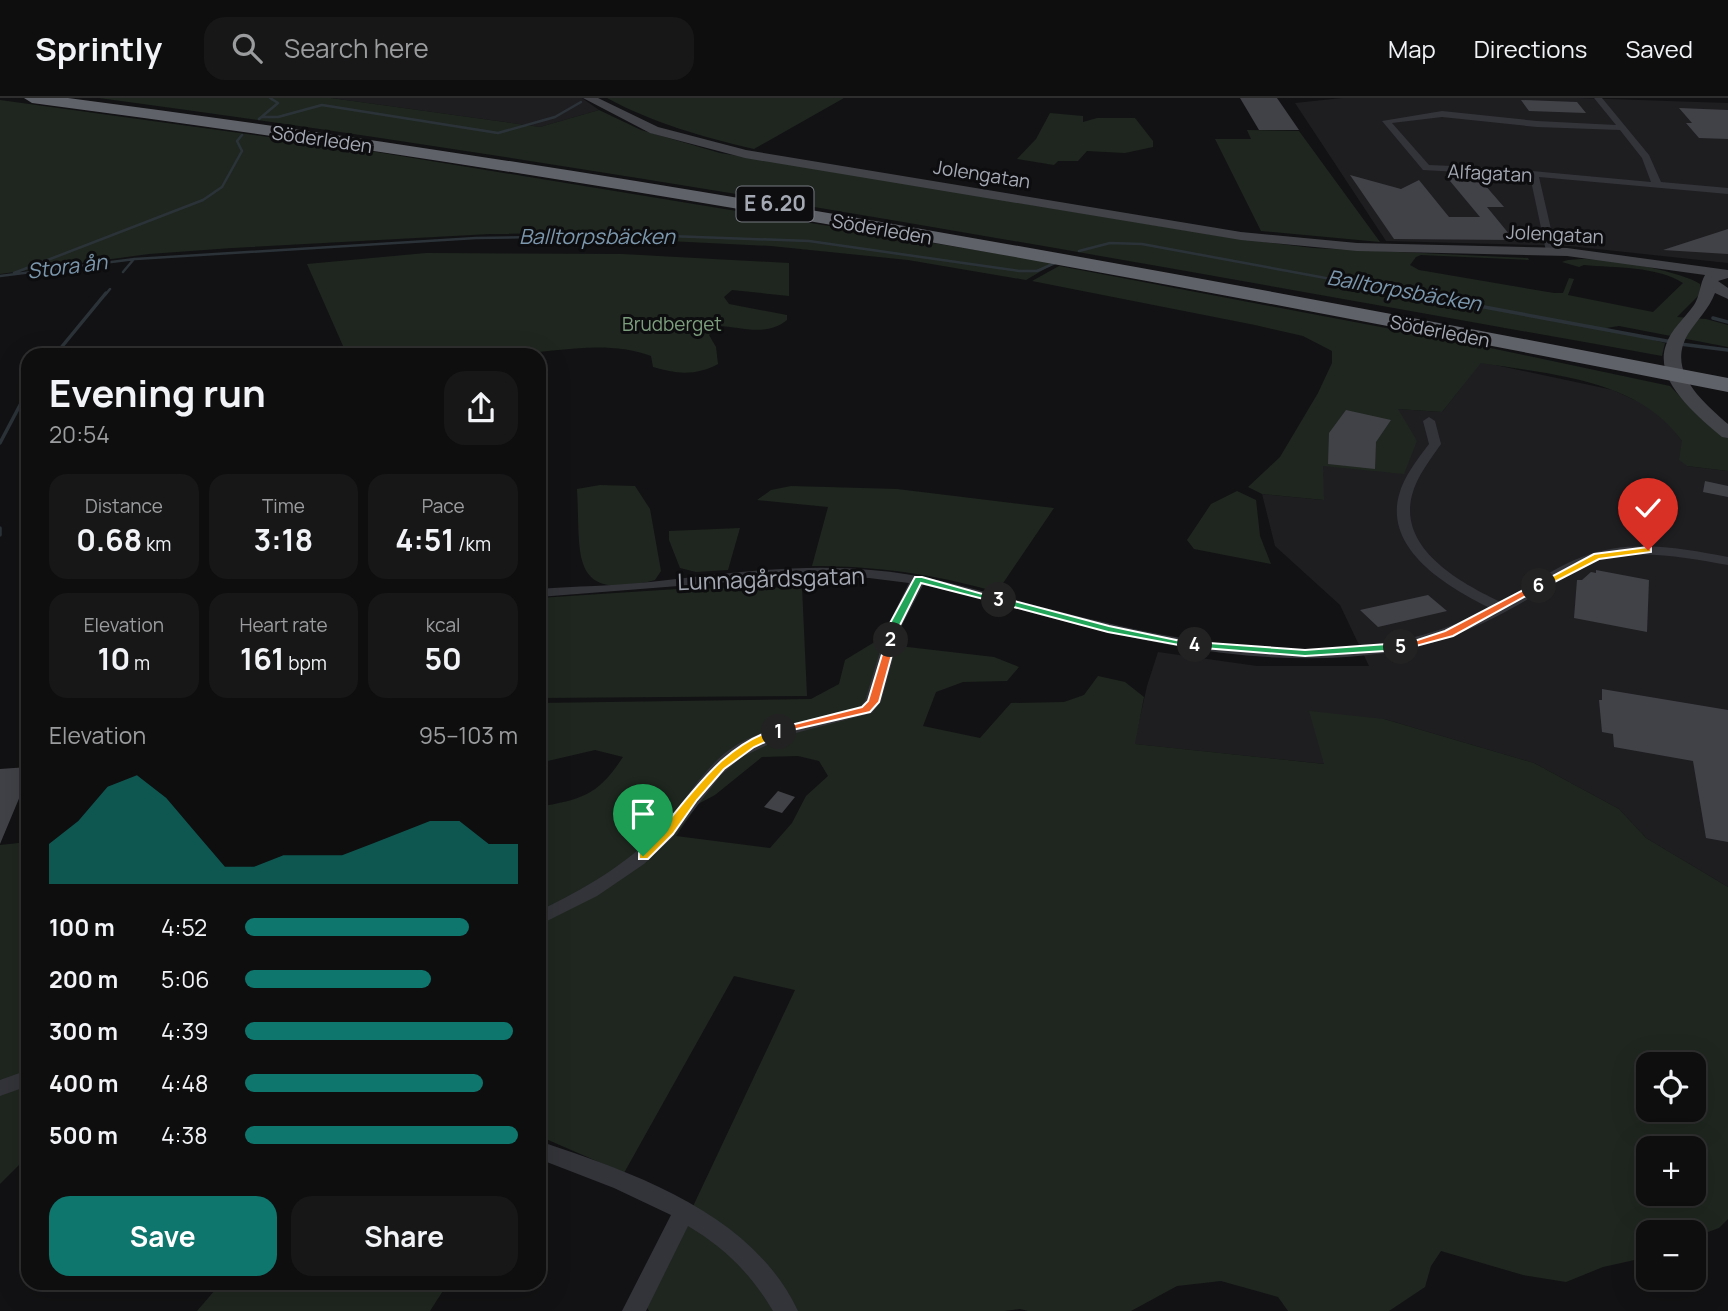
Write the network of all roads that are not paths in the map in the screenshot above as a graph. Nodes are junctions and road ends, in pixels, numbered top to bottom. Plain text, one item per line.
1 (32, 98) edge
2 (77, 98) edge
3 (589, 98) edge
4 (1598, 98) edge
5 (1622, 128) junction
6 (1534, 175) junction
7 (1657, 184) junction
8 (1728, 191) edge
9 (1378, 248) junction
10 (1551, 251) junction
11 (1728, 274) edge
12 (1709, 282) junction
13 (1725, 300) edge
14 (1695, 317) junction
15 (1551, 352) junction
16 (1728, 375) edge
17 (1728, 385) edge
18 (1728, 395) edge
19 (1429, 421) dead end
20 (1725, 429) edge
21 (1728, 561) edge
22 (918, 580) junction
23 (546, 592) edge
24 (1502, 608) junction
25 (546, 915) edge
26 (21, 1080) edge
27 (0, 1088) edge
28 (546, 1153) edge
29 (683, 1213) junction
30 (634, 1311) edge
31 (786, 1311) edge

1 - 15 highway, Söderleden / E 6.20
2 - 16 highway, Söderleden / E 6.20
3 - 9 street, Jolengatan
4 - 5 street
5 - 6 street, Alfagatan
5 - 7 street
6 - 7 street, Alfagatan
6 - 10 street
7 - 8 street, Alfagatan
9 - 10 street, Jolengatan
9 - 12 street, Jolengatan
10 - 11 street, Jolengatan
11 - 12 main road
12 - 13 main road
12 - 14 street
13 - 14 street
14 - 20 street
15 - 17 highway, Söderleden / E 6.20
15 - 18 highway
19 - 24 street
21 - 24 street, Lunnagårdsgatan
22 - 23 street, Lunnagårdsgatan
22 - 24 street, Lunnagårdsgatan
22 - 25 street
26 - 27 street
28 - 29 street
29 - 30 street
29 - 31 street

